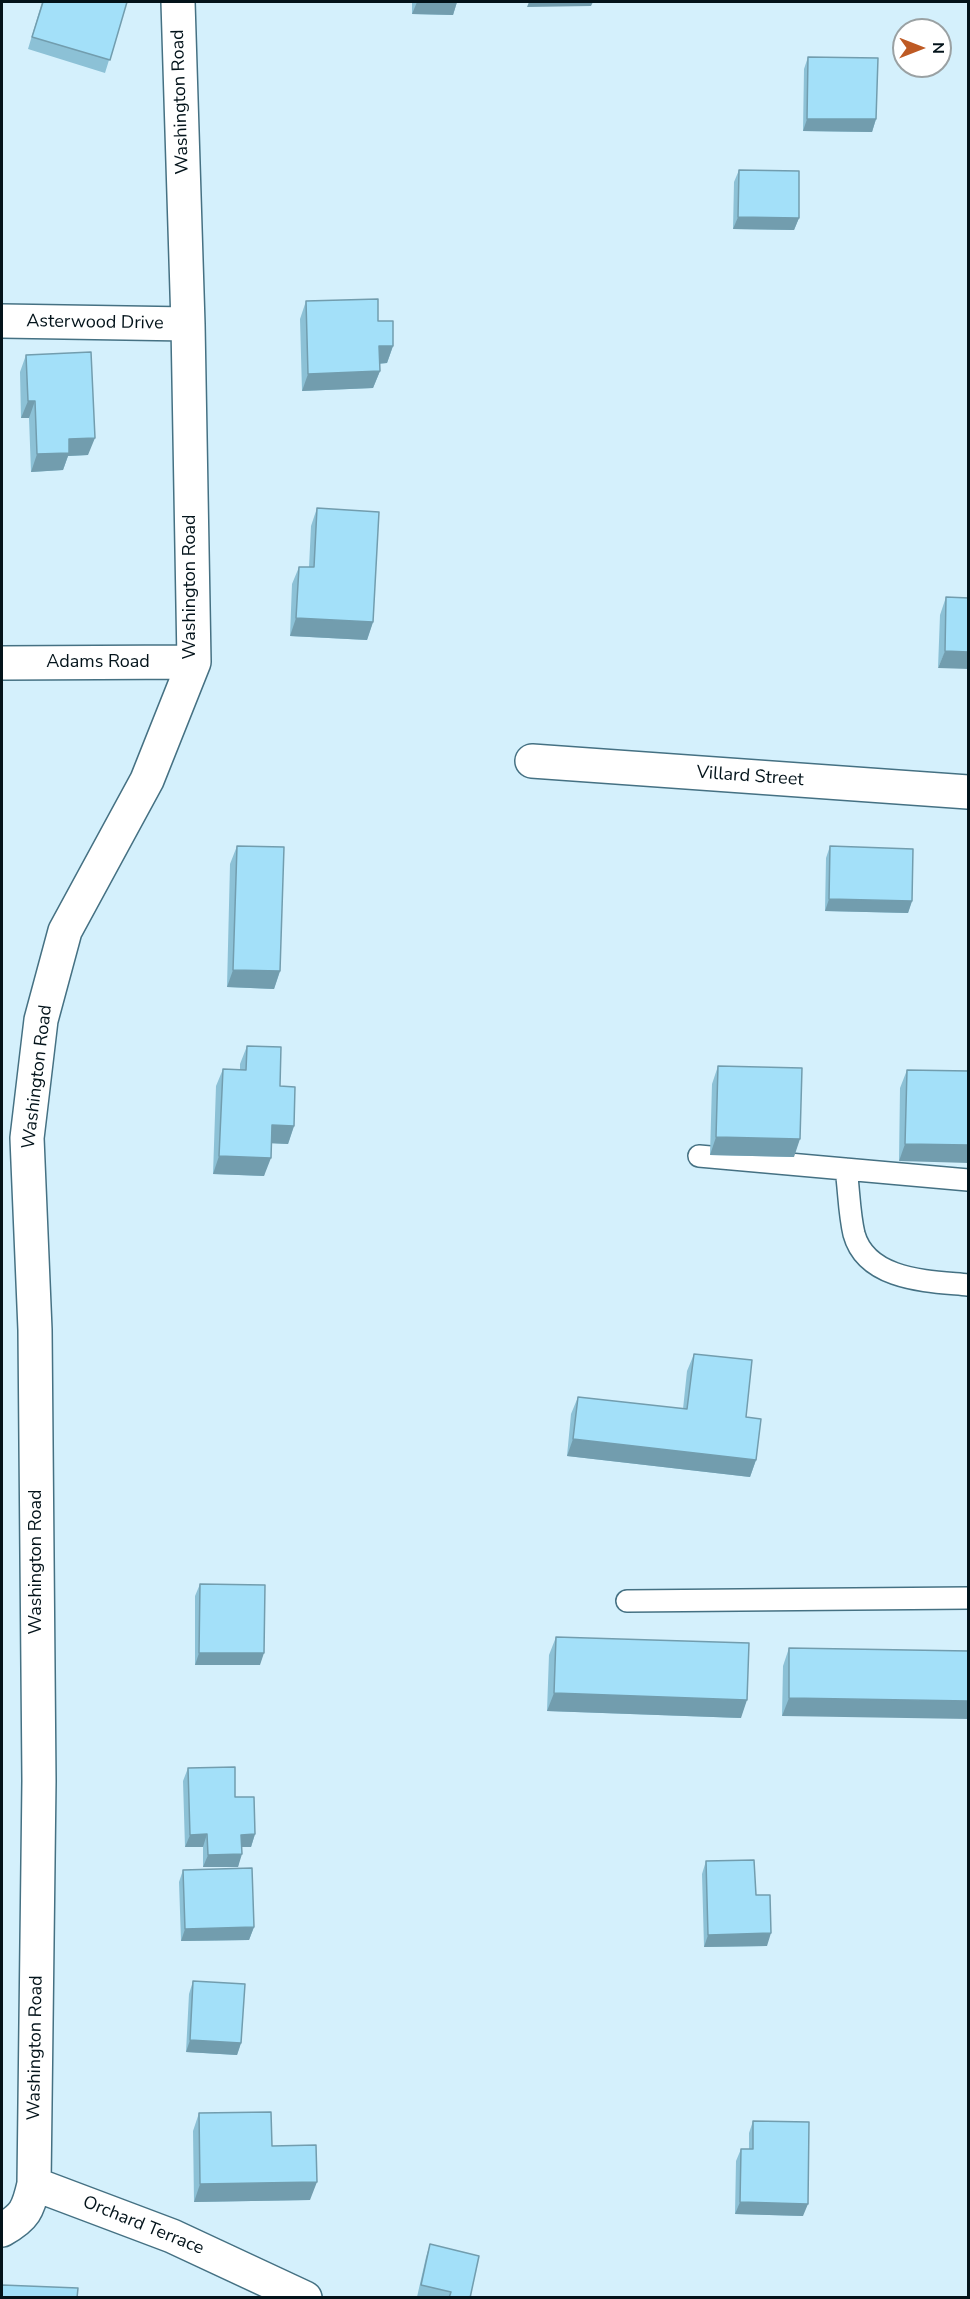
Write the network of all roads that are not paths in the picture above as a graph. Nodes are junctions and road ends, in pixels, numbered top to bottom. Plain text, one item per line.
1 (178, 2) edge
2 (2, 321) edge
3 (188, 324) junction
4 (194, 662) junction
5 (2, 663) edge
6 (532, 761) dead end
7 (969, 792) edge
8 (699, 1156) dead end
9 (846, 1169) junction
10 (969, 1180) edge
11 (969, 1285) edge
12 (969, 1598) edge
13 (627, 1601) dead end
14 (34, 2184) junction
15 (2, 2230) edge
16 (305, 2298) edge

1 - 3 street, Washington Road
2 - 3 street, Asterwood Drive
3 - 4 street, Washington Road
4 - 5 street, Adams Road
4 - 14 street, Washington Road
6 - 7 street, Villard Street
8 - 9 lane
9 - 10 lane
9 - 11 lane
12 - 13 lane
14 - 15 street
14 - 16 street, Orchard Terrace

